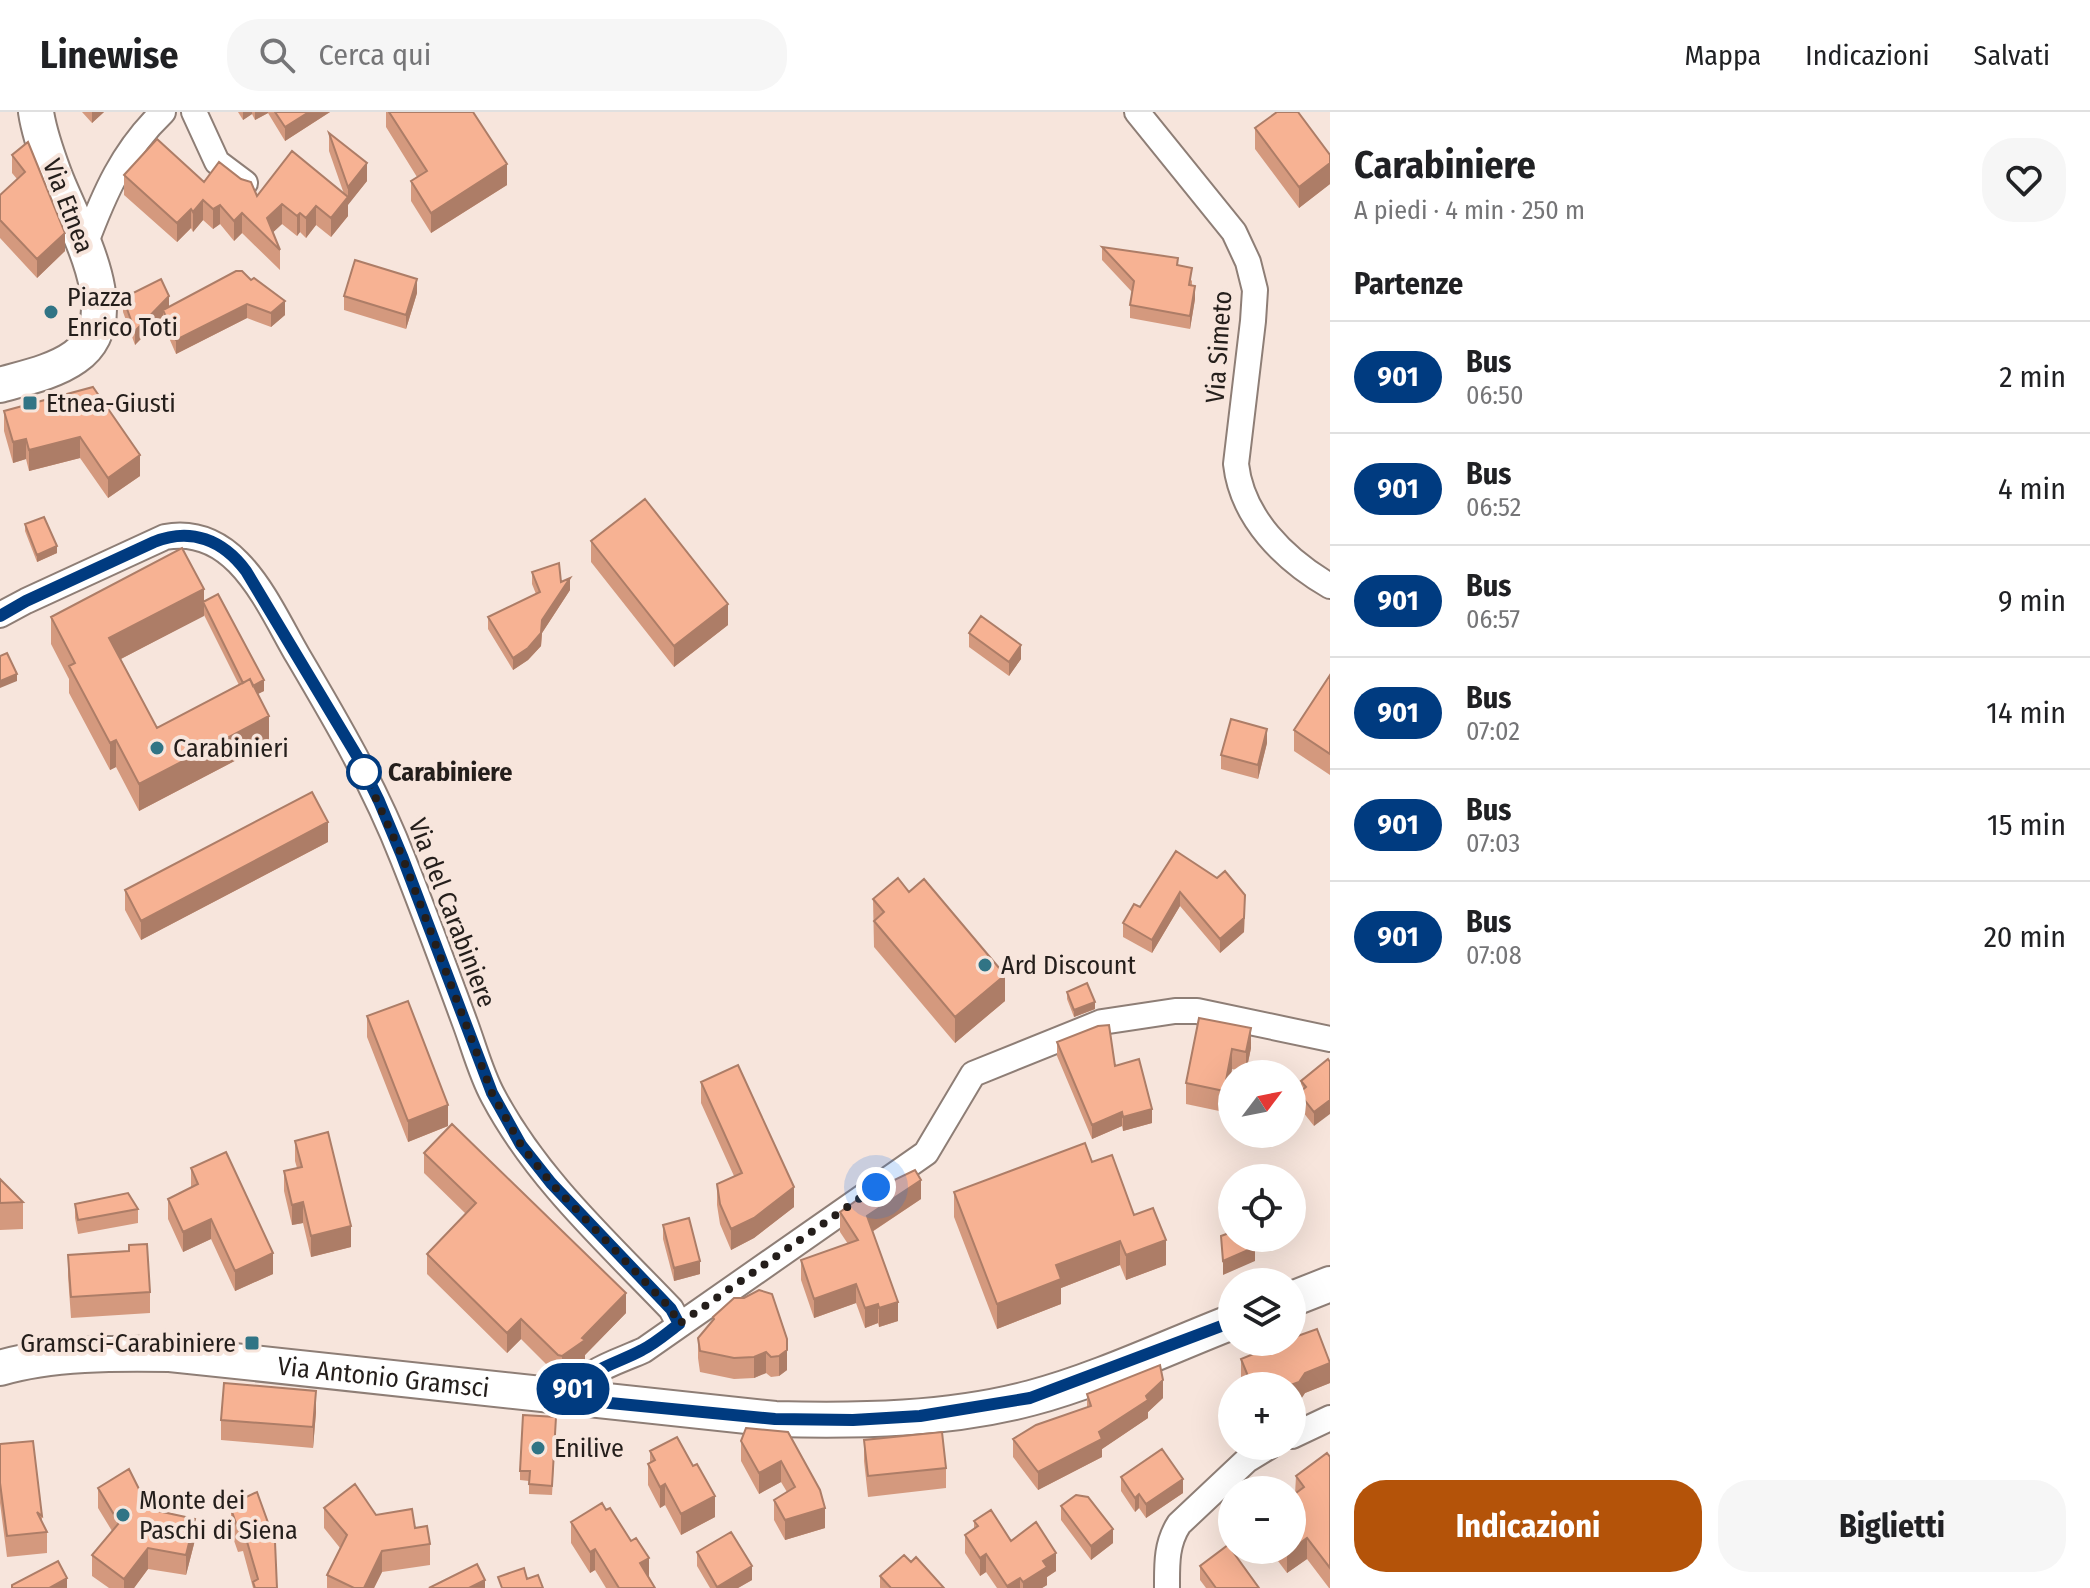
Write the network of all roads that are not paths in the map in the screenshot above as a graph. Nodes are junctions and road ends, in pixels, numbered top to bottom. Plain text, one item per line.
1 (21, 112) edge
2 (36, 112) edge
3 (163, 112) edge
4 (194, 112) edge
5 (1137, 112) edge
6 (53, 172) junction
7 (250, 187) edge
8 (85, 245) junction
9 (0, 385) edge
10 (1330, 586) edge
11 (0, 615) edge
12 (1330, 1039) edge
13 (1330, 1284) edge
14 (1306, 1293) edge
15 (679, 1324) junction
16 (1218, 1327) edge
17 (0, 1368) edge
18 (569, 1399) junction
19 (1330, 1418) edge
20 (1306, 1429) edge
21 (1247, 1460) edge
22 (1167, 1588) edge

1 - 6 main road
2 - 6 main road, Via Etnea
3 - 8 street
4 - 7 street
5 - 10 street, Via Simeto
6 - 8 main road, Via Etnea
8 - 9 main road, Via Etnea
11 - 15 street, Via del Carabiniere
12 - 15 street
13 - 14 main road
15 - 18 street
16 - 18 main road, Via Antonio Gramsci
17 - 18 main road, Via Antonio Gramsci
19 - 20 street
21 - 22 street

